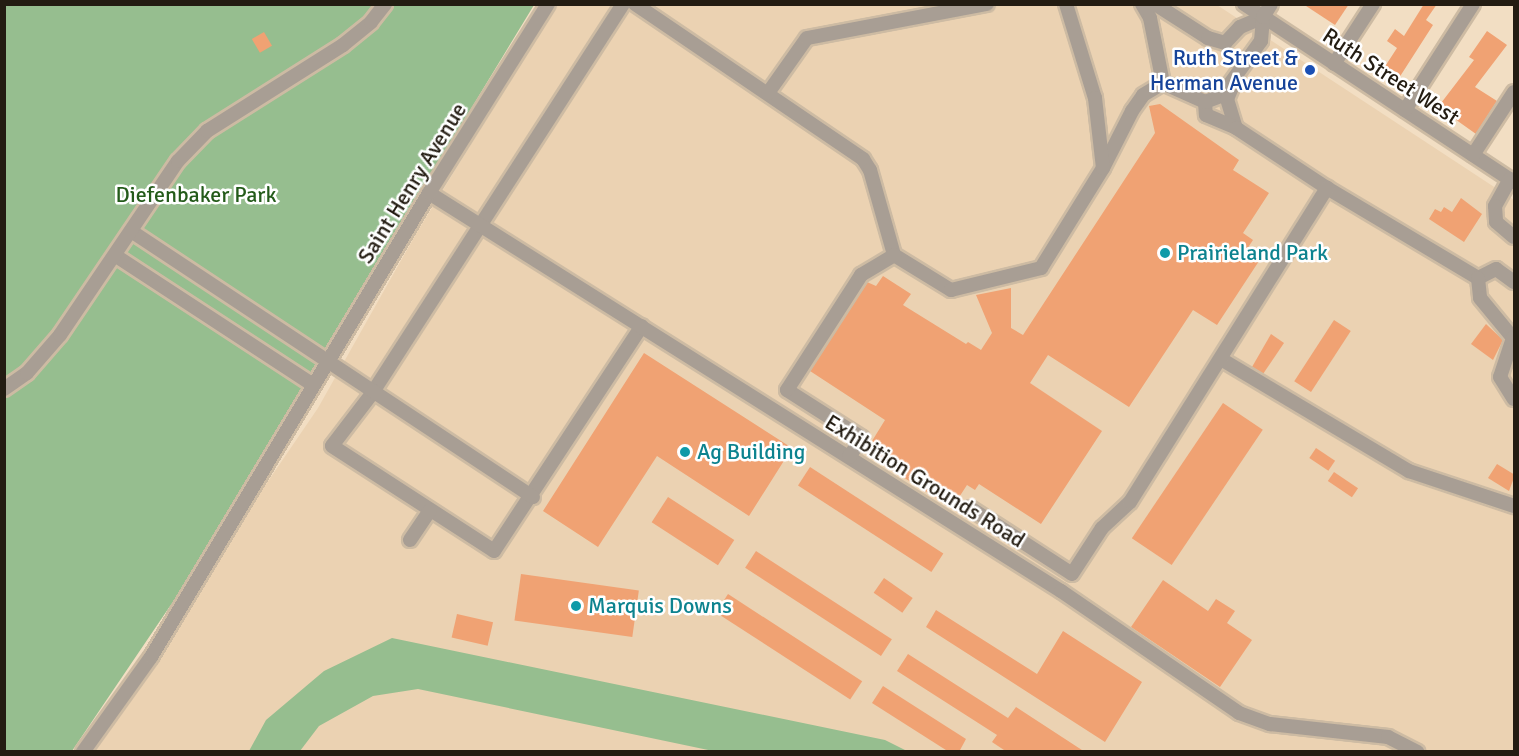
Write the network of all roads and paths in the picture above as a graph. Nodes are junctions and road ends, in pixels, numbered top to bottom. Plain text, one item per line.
1 (385, 4) edge
2 (548, 4) edge
3 (623, 4) edge
4 (635, 4) edge
5 (987, 4) edge
6 (1066, 4) edge
7 (1142, 4) edge
8 (1155, 4) edge
9 (1244, 4) edge
10 (1271, 4) edge
11 (1373, 4) edge
12 (1473, 4) edge
13 (1263, 17) junction
14 (1334, 64) junction
15 (1238, 75) junction
16 (1163, 84) junction
17 (1515, 92) edge
18 (768, 93) junction
19 (1204, 102) junction
20 (1405, 110) junction
21 (1236, 128) junction
22 (1473, 155) junction
23 (1103, 168) junction
24 (1512, 181) edge
25 (1327, 189) junction
26 (429, 194) junction
27 (481, 226) junction
28 (131, 231) junction
29 (1515, 237) edge
30 (894, 255) junction
31 (116, 256) junction
32 (1478, 278) junction
33 (1515, 282) edge
34 (642, 326) junction
35 (1514, 337) edge
36 (1221, 359) junction
37 (328, 360) junction
38 (313, 385) junction
39 (4, 388) edge
40 (787, 390) junction
41 (374, 391) junction
42 (1515, 399) edge
43 (773, 411) junction
44 (849, 457) junction
45 (533, 497) junction
46 (1515, 506) edge
47 (970, 508) dead end
48 (430, 510) junction
49 (410, 540) dead end
50 (1072, 574) junction
51 (1060, 591) junction
52 (83, 752) edge
53 (1417, 752) edge

1 - 28 street
2 - 26 street, Saint Henry Avenue
3 - 27 street
4 - 18 street
5 - 18 street
6 - 23 street
7 - 16 street
8 - 13 street
9 - 13 street, Ruth Street West
10 - 13 street
11 - 14 street
12 - 20 street
13 - 14 street, Ruth Street West
13 - 15 street
14 - 20 street, Ruth Street West
15 - 19 street
15 - 21 street
16 - 19 street
16 - 23 street
17 - 22 street
18 - 30 street
19 - 21 street
20 - 22 street, Ruth Street West
21 - 25 street
22 - 24 street, Ruth Street West
23 - 30 street
24 - 29 street
25 - 32 street
25 - 36 street
26 - 27 street, Exhibition Grounds Road
26 - 37 street, Saint Henry Avenue
27 - 34 street, Exhibition Grounds Road
27 - 41 street
28 - 31 street
28 - 37 street
30 - 40 street
31 - 38 street
31 - 39 street
32 - 33 street
32 - 35 street
34 - 43 street, Exhibition Grounds Road
34 - 45 street
35 - 42 street
36 - 46 street
36 - 50 street
37 - 38 street, Saint Henry Avenue
37 - 41 street
38 - 52 street, Saint Henry Avenue
40 - 43 street
40 - 44 street
41 - 45 street
41 - 48 street
43 - 44 street, Exhibition Grounds Road
44 - 51 street, Exhibition Grounds Road
45 - 48 street
47 - 50 street
48 - 49 street
50 - 51 street
51 - 53 street, Exhibition Grounds Road

